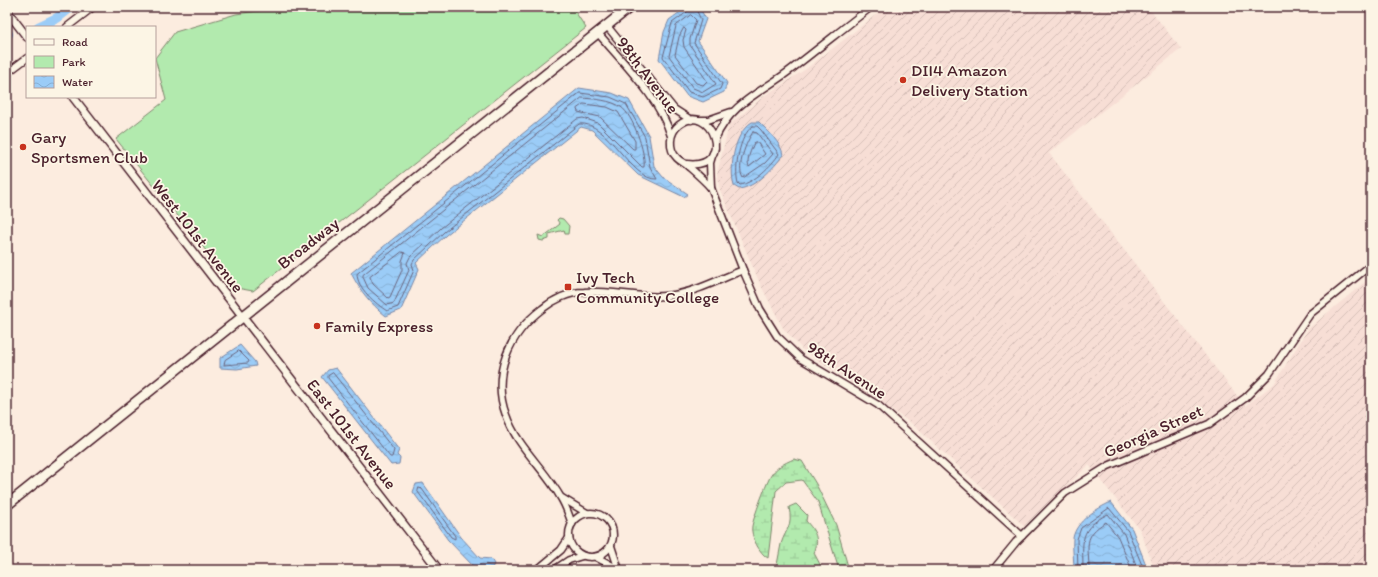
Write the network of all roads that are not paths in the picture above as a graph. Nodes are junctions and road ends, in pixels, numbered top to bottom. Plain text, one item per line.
1 (93, 7) edge
2 (630, 7) edge
3 (870, 7) edge
4 (7, 11) edge
5 (68, 26) edge
6 (608, 26) junction
7 (598, 33) junction
8 (26, 36) edge
9 (26, 59) edge
10 (7, 73) edge
11 (73, 98) edge
12 (732, 111) junction
13 (694, 120) junction
14 (671, 136) junction
15 (715, 140) junction
16 (713, 153) junction
17 (687, 164) junction
18 (711, 188) junction
19 (1371, 265) edge
20 (743, 270) junction
21 (242, 317) junction
22 (561, 497) junction
23 (7, 505) edge
24 (587, 513) junction
25 (572, 524) junction
26 (1022, 536) junction
27 (569, 538) junction
28 (611, 546) junction
29 (582, 556) junction
30 (596, 557) junction
31 (439, 570) edge
32 (537, 570) edge
33 (554, 570) edge
34 (619, 570) edge
35 (993, 570) edge

1 - 5 street
2 - 6 main road, Broadway
3 - 12 street
4 - 8 street
6 - 7 main road, Broadway
6 - 13 street, 98th Avenue
7 - 14 street, 98th Avenue
7 - 21 main road, Broadway
9 - 10 street
11 - 21 street, West 101st Avenue
12 - 13 street
12 - 15 street
13 - 14 street, 98th Avenue
13 - 15 street, 98th Avenue
14 - 17 street, 98th Avenue
15 - 16 street, 98th Avenue
16 - 17 street
16 - 18 street, 98th Avenue
17 - 18 street, 98th Avenue
18 - 20 street, 98th Avenue
19 - 26 street, Georgia Street
20 - 22 street
20 - 26 street, 98th Avenue
21 - 23 main road, Broadway
21 - 31 street, East 101st Avenue
22 - 24 street
22 - 25 street
24 - 25 street
24 - 28 street
25 - 27 street
26 - 35 street, Georgia Street
27 - 29 street
27 - 32 street
28 - 30 street
28 - 34 street
29 - 30 street
29 - 33 street
30 - 34 street

